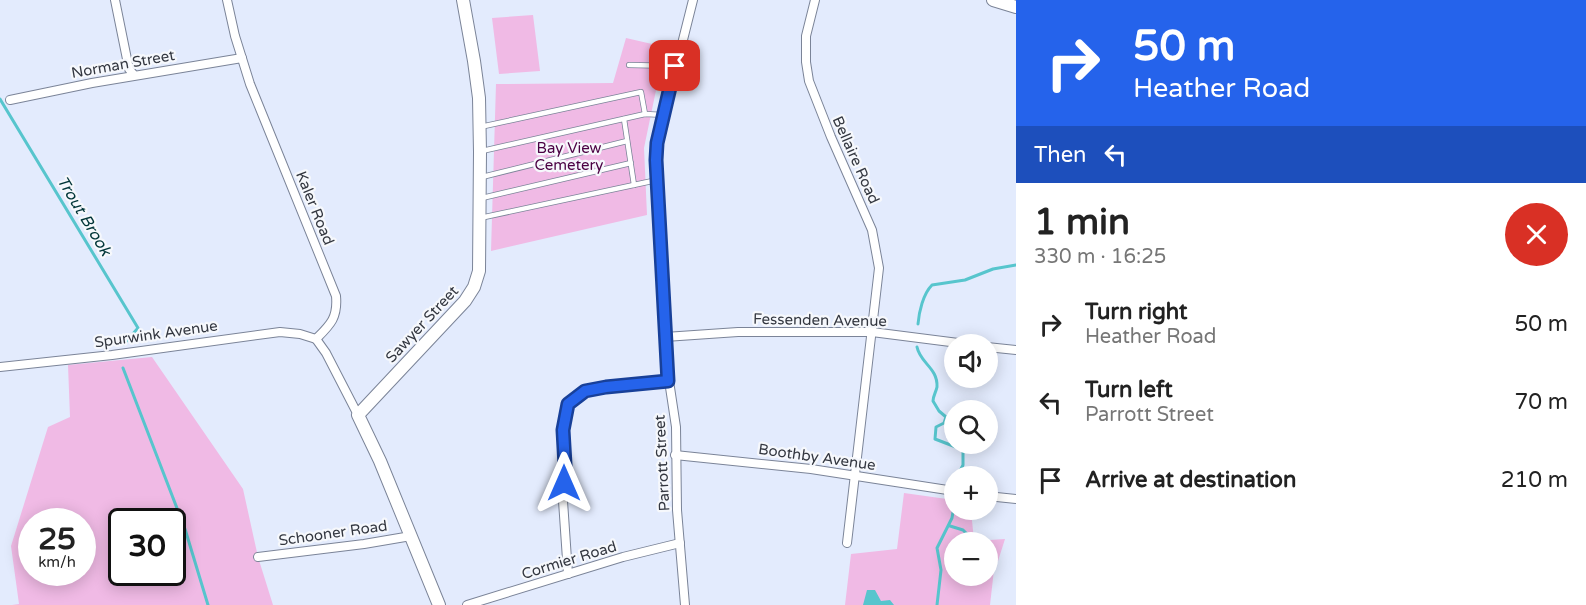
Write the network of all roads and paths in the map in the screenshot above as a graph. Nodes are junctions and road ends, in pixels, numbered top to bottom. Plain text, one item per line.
1 (115, 0) edge
2 (227, 0) edge
3 (463, 0) edge
4 (693, 0) edge
5 (815, 0) edge
6 (993, 0) edge
7 (1016, 7) edge
8 (242, 58) junction
9 (629, 66) dead end
10 (675, 66) junction
11 (134, 75) junction
12 (10, 99) dead end
13 (645, 114) junction
14 (664, 115) junction
15 (624, 119) junction
16 (480, 127) junction
17 (627, 141) junction
18 (480, 152) junction
19 (631, 163) junction
20 (480, 177) junction
21 (657, 180) junction
22 (634, 185) junction
23 (480, 198) junction
24 (480, 218) junction
25 (873, 332) junction
26 (665, 337) junction
27 (316, 339) junction
28 (944, 341) edge
29 (998, 349) edge
30 (1016, 351) edge
31 (0, 367) edge
32 (668, 381) junction
33 (358, 415) junction
34 (675, 455) junction
35 (854, 475) junction
36 (944, 489) edge
37 (998, 497) edge
38 (1016, 499) edge
39 (411, 536) junction
40 (680, 543) junction
41 (847, 543) dead end
42 (258, 557) dead end
43 (568, 574) junction
44 (439, 605) edge
45 (466, 605) edge
46 (685, 605) edge

1 - 11 street
2 - 8 street, Kaler Road
3 - 16 street, Sawyer Street
4 - 10 street, Parrott Street
5 - 25 street, Bellaire Road
6 - 7 street
8 - 11 street, Norman Street
8 - 27 street, Kaler Road
9 - 10 lane
10 - 14 street, Parrott Street
11 - 12 street, Norman Street
13 - 14 lane
13 - 15 lane
13 - 16 lane
14 - 21 street, Parrott Street
15 - 17 lane
15 - 18 lane
16 - 18 street, Sawyer Street
17 - 19 lane
17 - 20 lane
18 - 20 street, Sawyer Street
19 - 22 lane
19 - 23 lane
20 - 23 street, Sawyer Street
21 - 22 lane
21 - 26 street, Parrott Street
22 - 24 lane
23 - 24 street, Sawyer Street
24 - 33 street, Sawyer Street
25 - 26 street, Fessenden Avenue
25 - 28 street, Fessenden Avenue
25 - 35 street, Bellaire Road
26 - 32 street, Parrott Street
27 - 31 street, Spurwink Avenue
27 - 33 street
29 - 30 street
32 - 34 street, Parrott Street
32 - 43 street
33 - 39 street
34 - 35 street, Boothby Avenue
34 - 40 street, Parrott Street
35 - 36 street, Boothby Avenue
35 - 41 street, Bellaire Road
37 - 38 street
39 - 42 street, Schooner Road
39 - 44 street
40 - 43 street, Cormier Road
40 - 46 street, Parrott Street
43 - 45 street, Cormier Road

